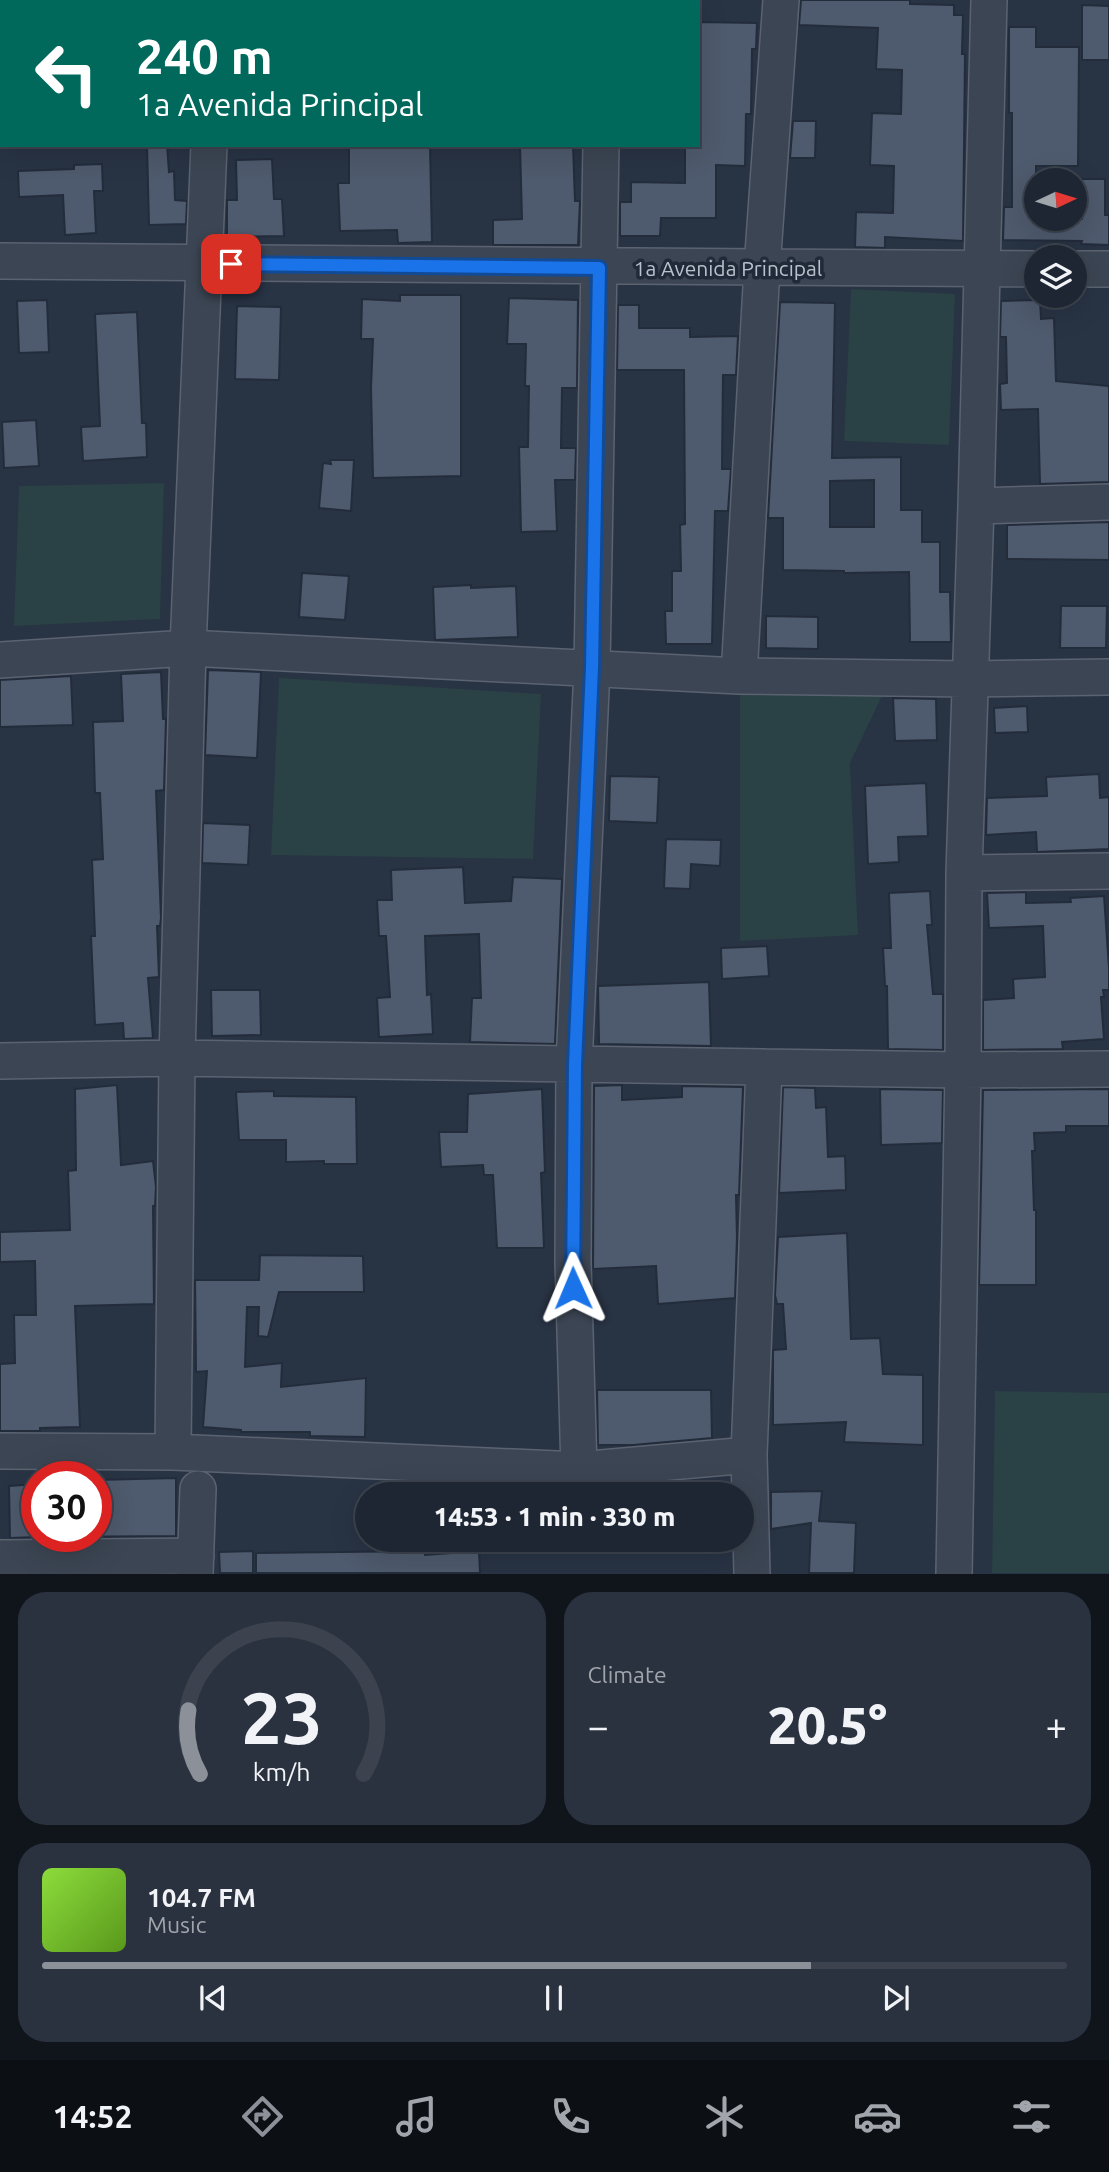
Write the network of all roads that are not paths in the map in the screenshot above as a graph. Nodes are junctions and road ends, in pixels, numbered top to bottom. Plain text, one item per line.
1 (781, 0) edge
2 (989, 0) edge
3 (209, 147) edge
4 (601, 147) edge
5 (0, 261) edge
6 (205, 263) junction
7 (599, 268) junction
8 (762, 268) junction
9 (1024, 269) edge
10 (1087, 269) edge
11 (1109, 269) edge
12 (982, 270) junction
13 (1109, 502) edge
14 (976, 506) junction
15 (188, 648) junction
16 (0, 660) edge
17 (592, 667) junction
18 (738, 676) junction
19 (1109, 677) edge
20 (969, 679) junction
21 (1109, 871) edge
22 (964, 873) junction
23 (177, 1058) junction
24 (0, 1061) edge
25 (575, 1065) junction
26 (764, 1068) junction
27 (1109, 1069) edge
28 (963, 1070) junction
29 (0, 1451) edge
30 (173, 1452) junction
31 (749, 1455) junction
32 (579, 1470) junction
33 (198, 1489) dead end
34 (0, 1558) edge
35 (196, 1565) edge
36 (752, 1573) edge
37 (954, 1573) edge

1 - 8 street
2 - 12 street
3 - 6 street
4 - 7 street
5 - 6 street, 1a Avenida Principal
6 - 7 street, 1a Avenida Principal
6 - 15 street
7 - 8 street, 1a Avenida Principal
7 - 17 street
8 - 12 street, 1a Avenida Principal
8 - 18 street
9 - 12 street, 1a Avenida Principal
10 - 11 street
12 - 14 street
13 - 14 street
14 - 20 street
15 - 16 street
15 - 17 street
15 - 23 street
17 - 18 street
17 - 25 street
18 - 20 street
19 - 20 street
20 - 22 street
21 - 22 street
22 - 28 street
23 - 24 street
23 - 25 street
23 - 30 street
25 - 26 street
25 - 32 street
26 - 28 street
26 - 31 street
27 - 28 street
28 - 37 street
29 - 30 street
30 - 32 street
31 - 32 street
31 - 36 street
33 - 35 street
34 - 35 street

